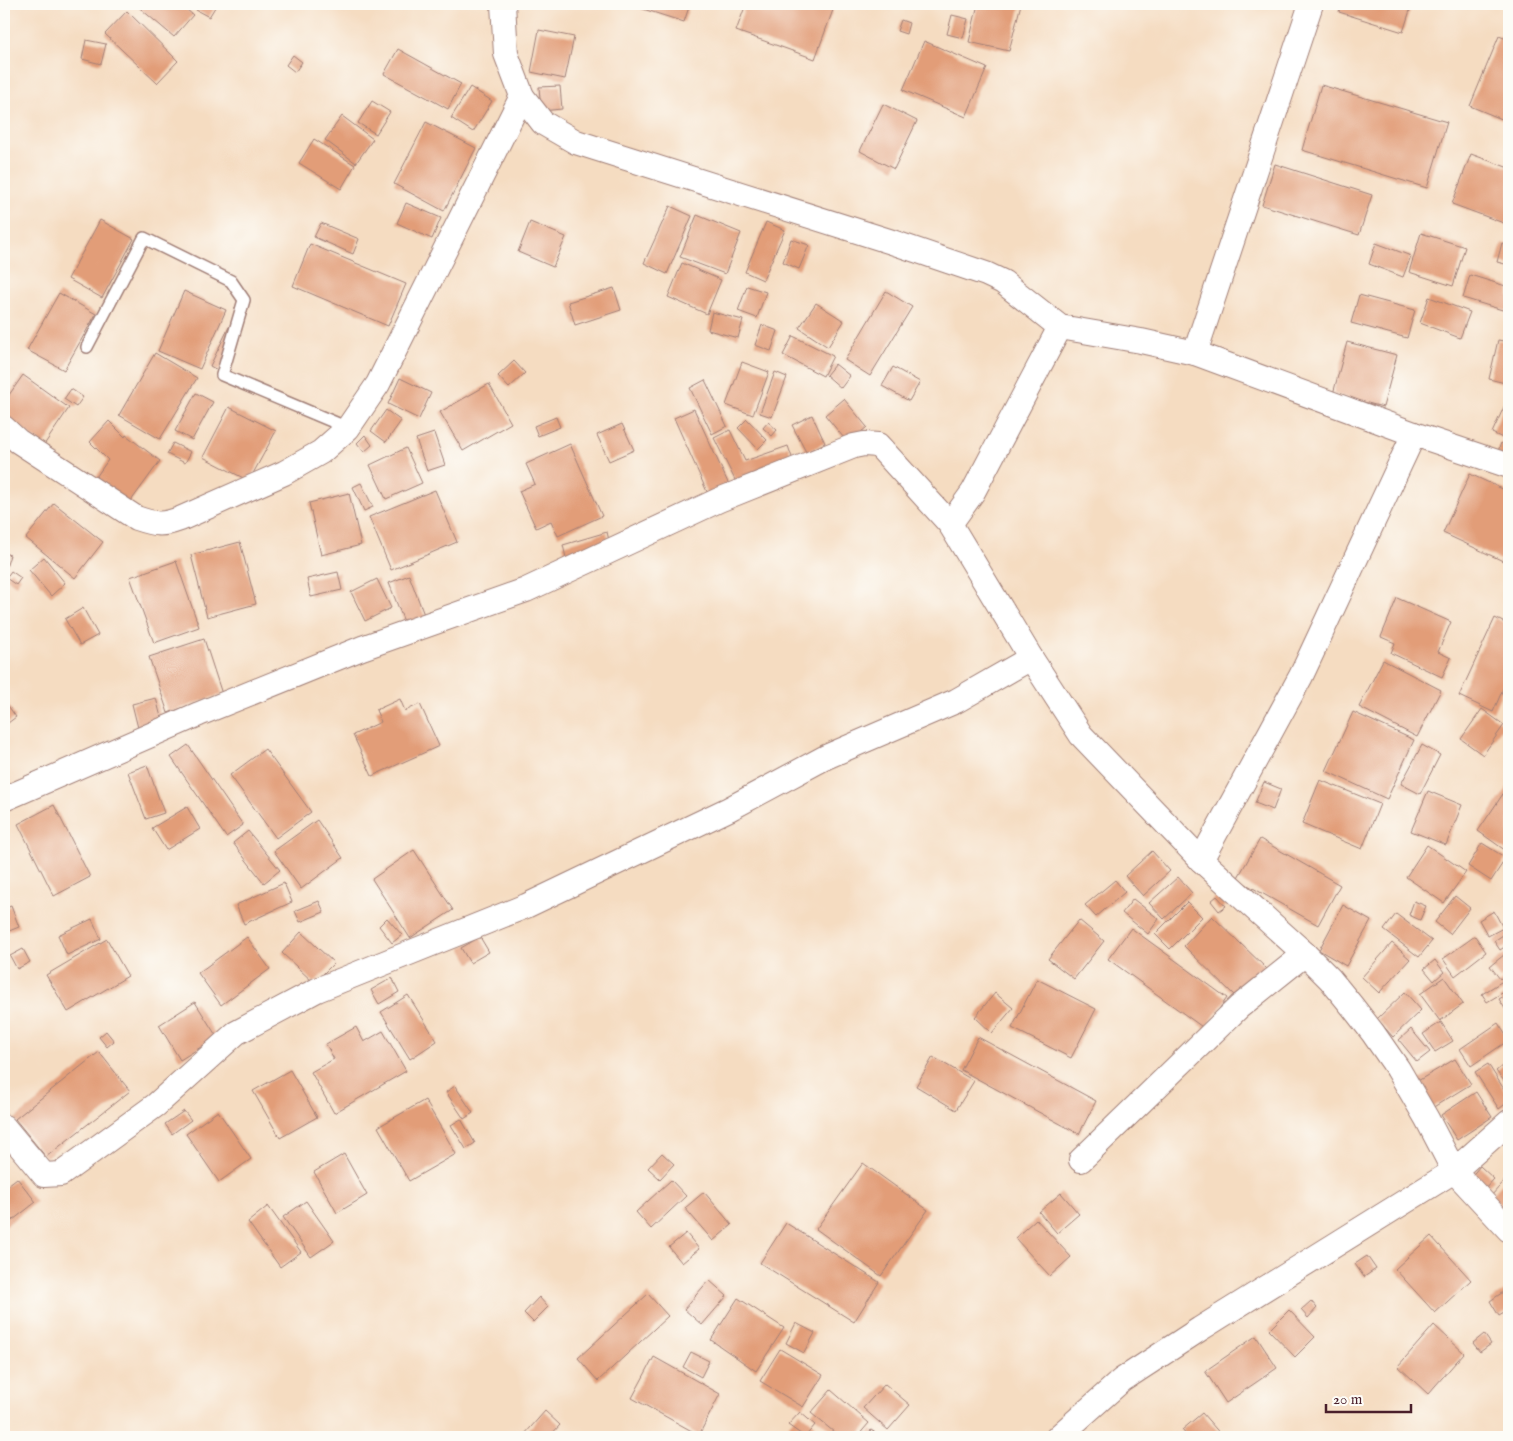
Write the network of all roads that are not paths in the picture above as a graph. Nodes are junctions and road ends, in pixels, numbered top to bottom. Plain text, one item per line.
1 (503, 4) edge
2 (1311, 4) edge
3 (522, 96) junction
4 (1060, 327) junction
5 (87, 347) dead end
6 (1195, 353) junction
7 (4, 428) edge
8 (348, 428) junction
9 (1414, 434) junction
10 (1509, 466) edge
11 (950, 524) junction
12 (1031, 658) junction
13 (4, 799) edge
14 (1201, 860) junction
15 (1305, 954) junction
16 (1509, 1122) edge
17 (4, 1127) edge
18 (1081, 1160) dead end
19 (1454, 1171) junction
20 (1509, 1230) edge
21 (1058, 1437) edge

1 - 3 street
2 - 6 street
3 - 4 street
3 - 8 street
4 - 6 street
4 - 11 street
5 - 8 lane
6 - 9 street
7 - 8 street
9 - 10 street
9 - 14 street
11 - 12 street
11 - 13 street
12 - 14 street
12 - 17 street
14 - 15 street
15 - 18 street
15 - 19 street
16 - 19 street
19 - 20 street
19 - 21 street

